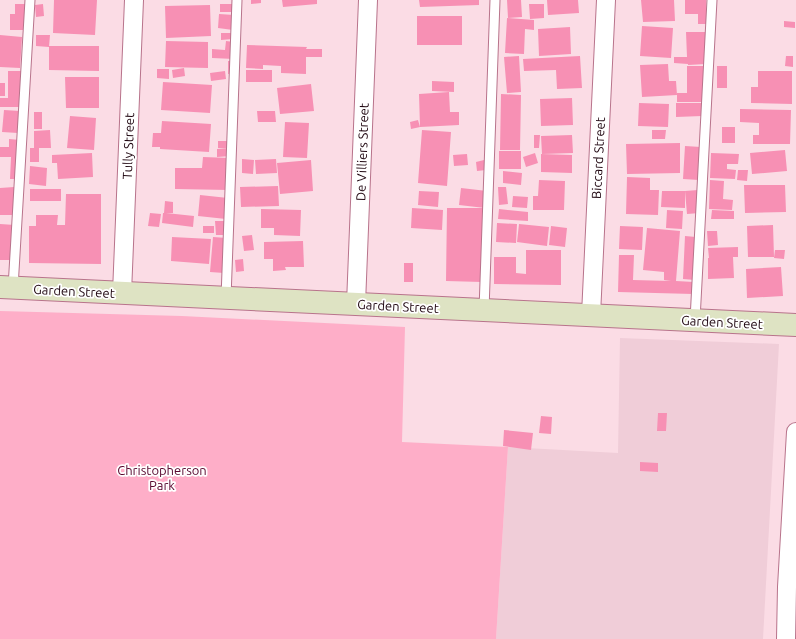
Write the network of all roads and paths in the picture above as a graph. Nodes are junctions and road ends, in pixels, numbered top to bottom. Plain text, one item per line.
1 (30, 0) edge
2 (134, 0) edge
3 (237, 0) edge
4 (368, 0) edge
5 (495, 0) edge
6 (606, 0) edge
7 (712, 0) edge
8 (7, 287) edge
9 (122, 293) junction
10 (226, 298) junction
11 (356, 304) junction
12 (484, 310) junction
13 (591, 316) junction
14 (695, 320) junction
15 (796, 325) edge
16 (796, 432) edge
17 (786, 639) edge

1 - 8 lane
2 - 9 street, Tully Street
3 - 10 lane
4 - 11 street, De Villiers Street
5 - 12 lane
6 - 13 street, Biccard Street
7 - 14 lane
8 - 9 street, Garden Street
9 - 10 street, Garden Street
10 - 11 street, Garden Street
11 - 12 street, Garden Street
12 - 13 street, Garden Street
13 - 14 street, Garden Street
14 - 15 street, Garden Street
16 - 17 street

